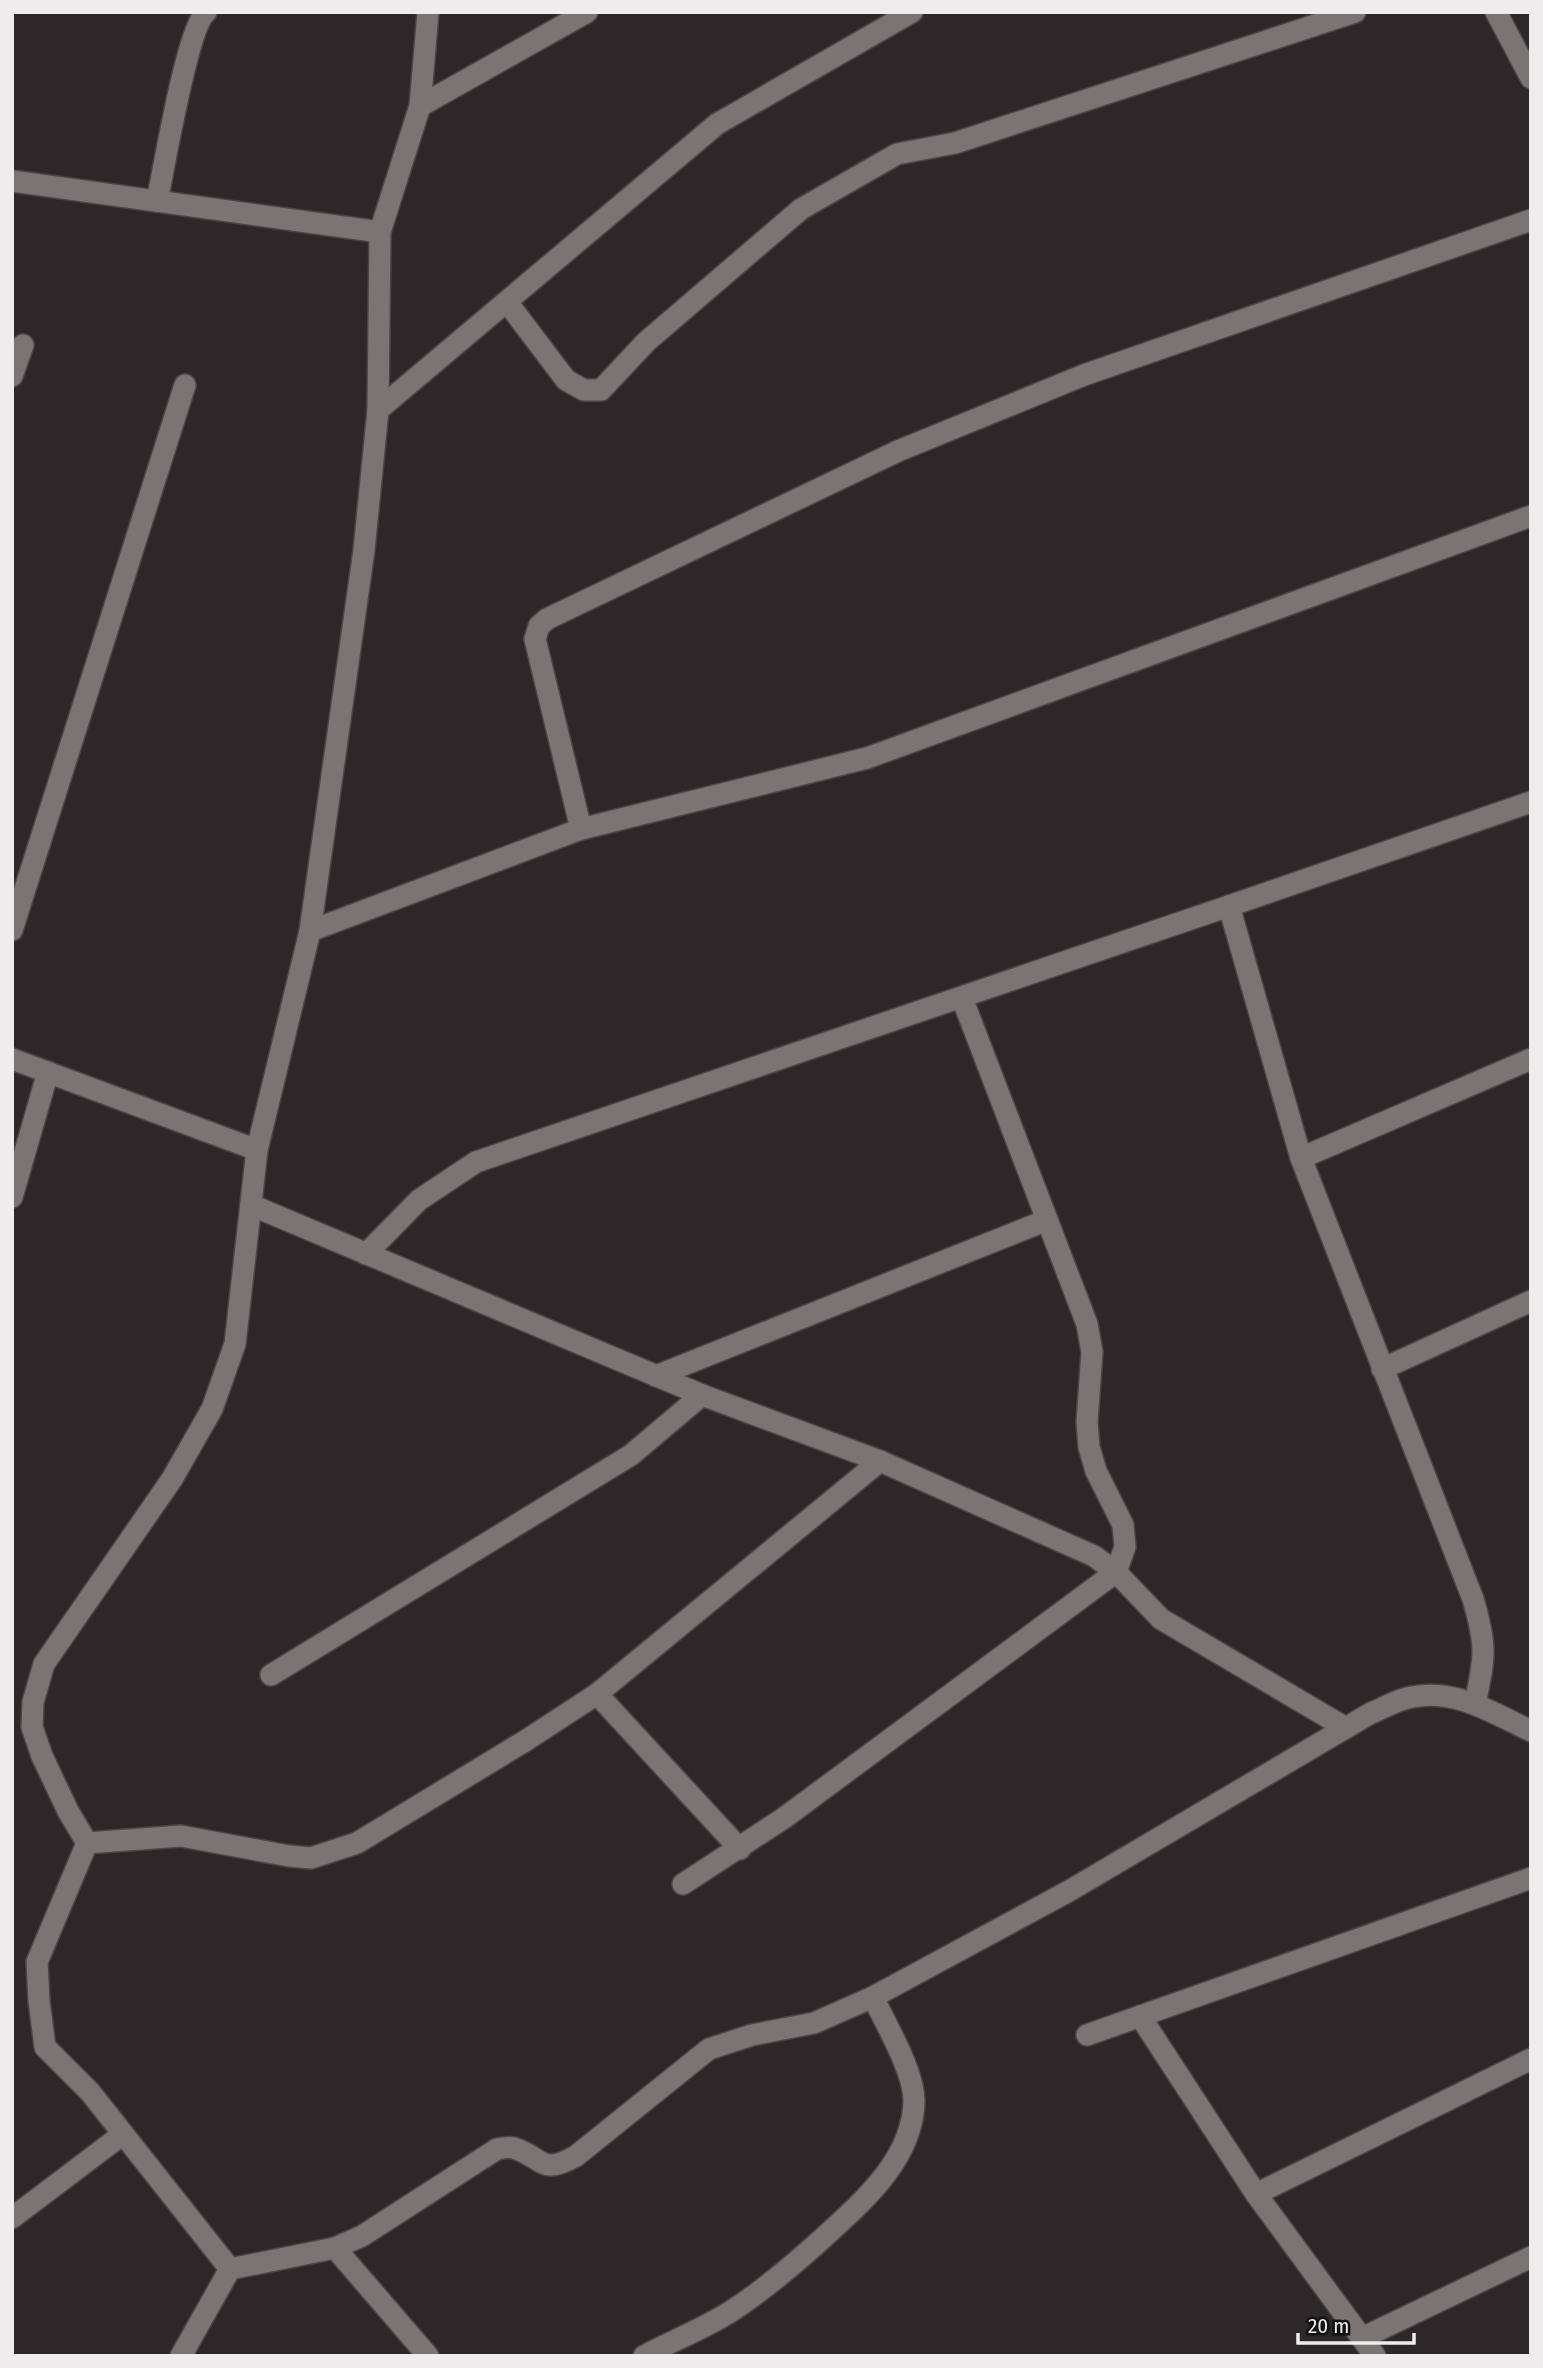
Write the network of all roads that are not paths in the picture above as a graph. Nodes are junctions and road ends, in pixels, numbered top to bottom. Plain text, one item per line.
1 (206, 12) edge
2 (428, 12) edge
3 (587, 12) edge
4 (912, 12) edge
5 (1356, 12) edge
6 (1496, 12) edge
7 (1531, 78) edge
8 (419, 106) junction
9 (12, 181) edge
10 (157, 201) junction
11 (1531, 220) edge
12 (380, 232) junction
13 (507, 302) junction
14 (23, 345) dead end
15 (12, 376) edge
16 (185, 385) dead end
17 (379, 410) junction
18 (1531, 516) edge
19 (1531, 802) edge
20 (581, 830) junction
21 (1229, 906) junction
22 (12, 930) edge
23 (310, 931) junction
24 (962, 998) junction
25 (12, 1059) edge
26 (1531, 1059) edge
27 (48, 1072) junction
28 (257, 1150) junction
29 (1301, 1158) junction
30 (12, 1197) edge
31 (251, 1205) junction
32 (1047, 1220) junction
33 (366, 1254) junction
34 (1531, 1301) edge
35 (1382, 1369) junction
36 (656, 1376) junction
37 (702, 1395) junction
38 (880, 1461) junction
39 (1116, 1572) junction
40 (271, 1675) dead end
41 (597, 1694) junction
42 (1475, 1704) junction
43 (1346, 1728) junction
44 (1531, 1731) edge
45 (87, 1843) junction
46 (740, 1849) junction
47 (1531, 1878) edge
48 (683, 1884) dead end
49 (873, 1997) junction
50 (1140, 2016) junction
51 (1087, 2035) dead end
52 (1531, 2059) edge
53 (123, 2134) junction
54 (1256, 2194) junction
55 (12, 2218) edge
56 (335, 2248) junction
57 (1531, 2257) edge
58 (230, 2270) junction
59 (1362, 2338) junction
60 (181, 2356) edge
61 (428, 2356) edge
62 (644, 2356) edge
63 (1375, 2356) edge

1 - 10 street
2 - 8 street
3 - 8 street
4 - 13 street
5 - 13 street
6 - 7 street
8 - 12 street
9 - 10 street
10 - 12 street
11 - 20 street
12 - 17 street
13 - 17 street
14 - 15 street
16 - 22 street
17 - 23 street
18 - 20 street
19 - 21 street
20 - 23 street
21 - 24 street
21 - 29 street
23 - 28 street
24 - 32 street
24 - 33 street
25 - 27 street
26 - 29 street
27 - 28 street
27 - 30 street
28 - 31 street
29 - 35 street
31 - 33 street
31 - 45 street
32 - 36 street
32 - 39 street
33 - 36 street
34 - 35 street
35 - 42 street
36 - 37 street
37 - 38 street
37 - 40 street
38 - 39 street
38 - 41 street
39 - 43 street
39 - 46 street
41 - 45 street
41 - 46 street
42 - 43 street
42 - 44 street
43 - 49 street
45 - 53 street
46 - 48 street
47 - 50 street
49 - 56 street
49 - 62 street
50 - 51 street
50 - 54 street
52 - 54 street
53 - 55 street
53 - 58 street
54 - 59 street
56 - 58 street
56 - 61 street
57 - 59 street
58 - 60 street
59 - 63 street

